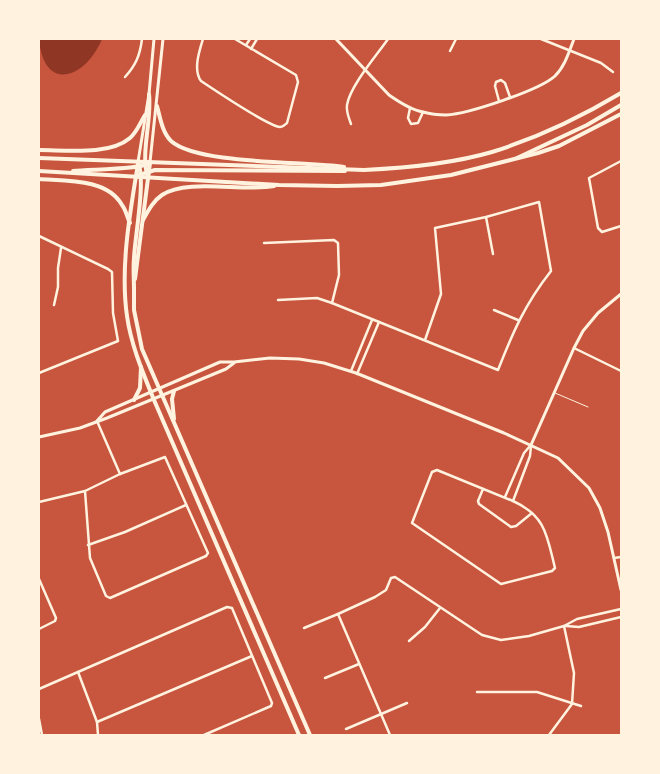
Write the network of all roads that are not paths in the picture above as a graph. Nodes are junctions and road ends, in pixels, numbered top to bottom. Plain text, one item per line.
1 (142, 39) edge
2 (154, 39) edge
3 (163, 39) edge
4 (203, 39) edge
5 (235, 39) edge
6 (250, 39) edge
7 (257, 39) edge
8 (336, 39) edge
9 (388, 39) edge
10 (456, 39) edge
11 (541, 39) edge
12 (574, 39) edge
13 (246, 46) junction
14 (251, 49) junction
15 (570, 49) junction
16 (450, 51) dead end
17 (366, 70) junction
18 (613, 72) dead end
19 (125, 77) dead end
20 (621, 93) edge
21 (149, 94) junction
22 (510, 97) junction
23 (498, 101) junction
24 (621, 105) edge
25 (158, 106) junction
26 (410, 107) junction
27 (423, 112) junction
28 (621, 114) edge
29 (145, 115) junction
30 (351, 124) dead end
31 (39, 150) edge
32 (39, 158) edge
33 (517, 158) junction
34 (621, 161) edge
35 (148, 164) junction
36 (138, 165) junction
37 (364, 170) junction
38 (39, 171) edge
39 (148, 171) junction
40 (58, 172) junction
41 (139, 175) junction
42 (149, 177) junction
43 (39, 179) edge
44 (279, 185) junction
45 (486, 217) junction
46 (143, 220) junction
47 (130, 223) junction
48 (621, 226) edge
49 (39, 236) edge
50 (264, 243) dead end
51 (62, 248) junction
52 (493, 254) dead end
53 (134, 290) junction
54 (621, 294) edge
55 (278, 300) dead end
56 (332, 303) junction
57 (54, 305) dead end
58 (494, 310) dead end
59 (372, 320) junction
60 (518, 320) junction
61 (379, 322) junction
62 (425, 340) junction
63 (574, 348) junction
64 (234, 362) junction
65 (141, 365) junction
66 (351, 371) junction
67 (621, 371) edge
68 (39, 373) edge
69 (357, 374) junction
70 (159, 388) junction
71 (174, 391) junction
72 (151, 392) junction
73 (554, 393) junction
74 (162, 396) junction
75 (134, 400) junction
76 (154, 400) junction
77 (588, 407) dead end
78 (97, 421) junction
79 (174, 421) junction
80 (39, 437) edge
81 (531, 445) junction
82 (120, 474) junction
83 (483, 489) junction
84 (85, 491) junction
85 (505, 498) junction
86 (513, 501) junction
87 (39, 502) edge
88 (186, 505) junction
89 (532, 512) junction
90 (88, 545) junction
91 (621, 557) edge
92 (614, 558) junction
93 (39, 579) edge
94 (621, 590) edge
95 (440, 608) junction
96 (621, 609) edge
97 (338, 614) junction
98 (621, 617) edge
99 (564, 626) junction
100 (39, 628) edge
101 (304, 628) dead end
102 (409, 641) dead end
103 (252, 656) junction
104 (360, 664) junction
105 (78, 672) junction
106 (325, 678) dead end
107 (39, 689) edge
108 (476, 692) dead end
109 (407, 703) dead end
110 (572, 704) junction
111 (581, 706) dead end
112 (380, 714) junction
113 (39, 719) edge
114 (97, 722) junction
115 (346, 730) dead end
116 (298, 734) edge
117 (42, 735) edge
118 (98, 735) edge
119 (204, 735) edge
120 (310, 735) edge
121 (390, 735) edge
122 (549, 735) edge

1 - 19 street
2 - 21 street
3 - 25 street
4 - 14 street
5 - 13 street
6 - 13 street
7 - 14 street
8 - 17 street
9 - 17 street
10 - 16 street
11 - 15 street
12 - 15 street
13 - 14 street
15 - 18 street
15 - 22 street
17 - 26 street
17 - 30 street
20 - 37 main road
21 - 29 street
21 - 35 main road
22 - 23 street
22 - 23 street
23 - 27 street
24 - 33 main road
25 - 35 street
25 - 37 main road
26 - 27 street
26 - 27 street
28 - 33 main road
29 - 31 main road
29 - 36 street
32 - 36 main road
33 - 44 main road
34 - 48 street
35 - 36 main road
35 - 37 main road
35 - 39 main road
36 - 40 main road
36 - 41 main road
37 - 39 main road
38 - 40 main road
39 - 41 main road
39 - 42 main road
40 - 41 main road
41 - 42 main road
41 - 47 main road
41 - 53 main road
42 - 44 main road
42 - 46 main road
43 - 47 main road
44 - 46 main road
45 - 52 street
45 - 60 street
45 - 62 street
46 - 53 main road
47 - 65 main road
49 - 51 street
50 - 56 street
51 - 57 street
51 - 68 street
53 - 70 main road
54 - 63 street
55 - 56 street
56 - 59 street
58 - 60 street
59 - 61 street
59 - 66 street
60 - 62 street
61 - 62 street
61 - 69 street
63 - 67 street
63 - 73 street
64 - 66 street
64 - 70 street
64 - 71 street
65 - 72 main road
65 - 75 main road
66 - 69 street
69 - 81 street
70 - 72 street
70 - 74 main road
71 - 74 street
71 - 79 main road
72 - 75 street
72 - 76 main road
73 - 77 lane
73 - 81 street
74 - 76 street
74 - 79 main road
75 - 78 street
76 - 78 street
76 - 116 main road
78 - 80 street
78 - 82 street
79 - 120 main road
81 - 85 street
81 - 86 street
81 - 92 street
82 - 84 street
82 - 88 street
83 - 85 street
83 - 89 street
83 - 89 street
84 - 87 street
84 - 90 street
85 - 86 street
86 - 89 street
88 - 90 street
88 - 90 street
91 - 92 street
92 - 94 street
93 - 100 street
95 - 97 street
95 - 99 street
95 - 102 street
96 - 99 street
97 - 101 street
97 - 104 street
98 - 99 street
99 - 110 street
103 - 105 street
103 - 114 street
103 - 119 street
104 - 106 street
104 - 112 street
105 - 107 street
105 - 114 street
108 - 110 street
109 - 112 street
110 - 111 street
110 - 122 street
112 - 115 street
112 - 121 street
113 - 117 street
114 - 118 street

